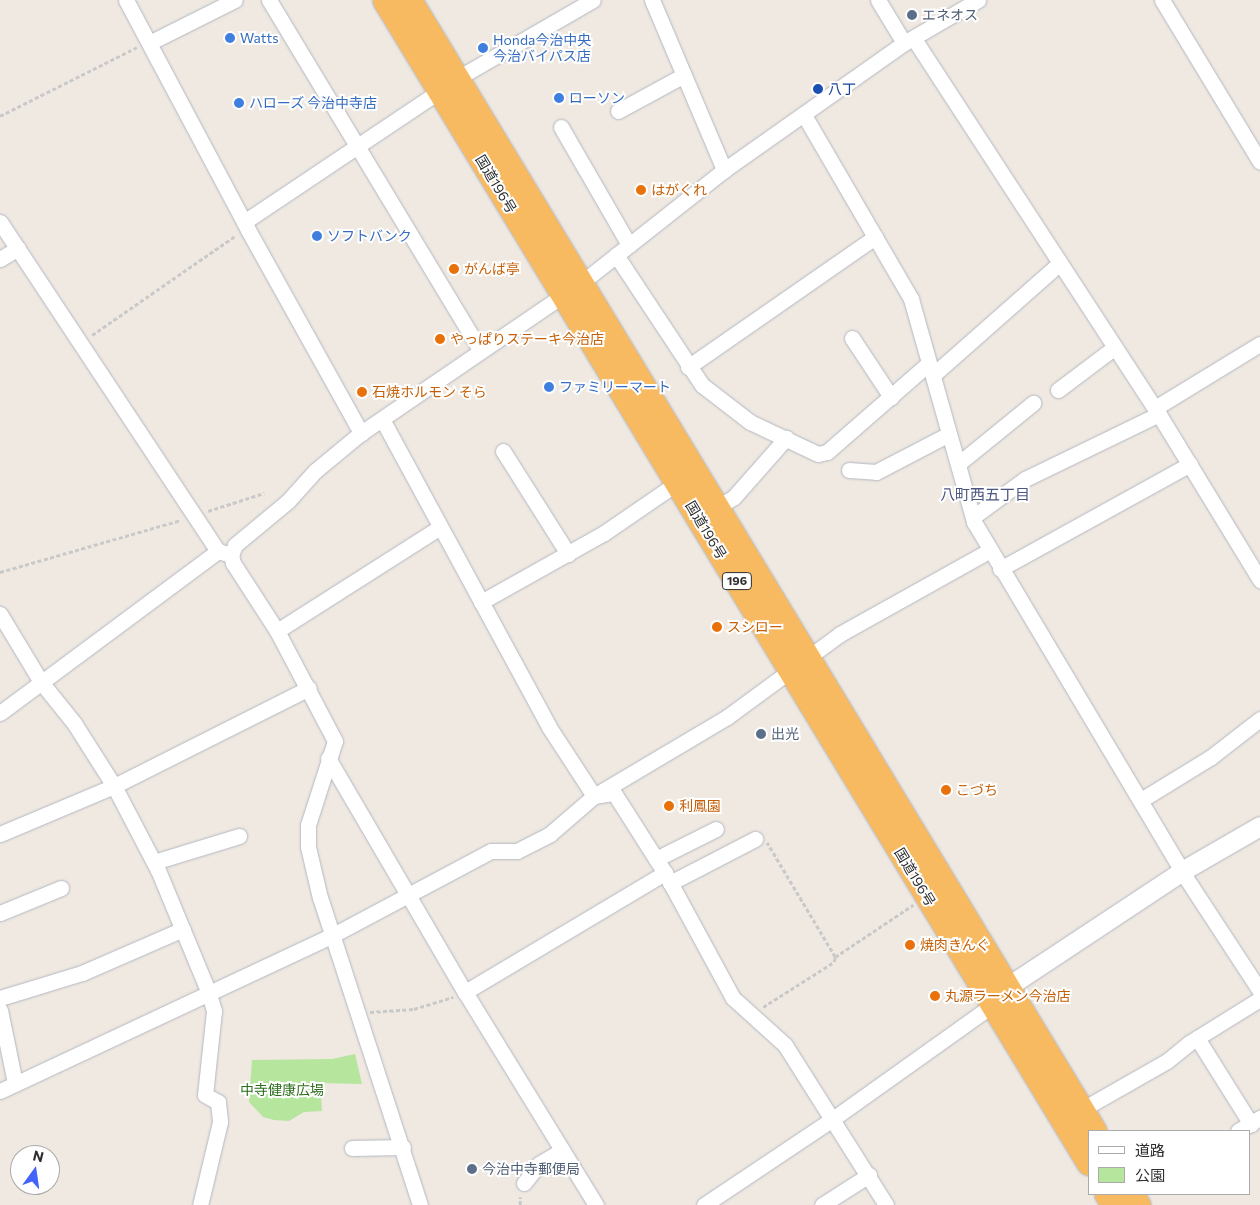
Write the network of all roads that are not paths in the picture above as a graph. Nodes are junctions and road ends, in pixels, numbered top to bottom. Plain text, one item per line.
1 (126, 0) edge
2 (235, 0) edge
3 (269, 0) edge
4 (385, 0) edge
5 (409, 0) edge
6 (593, 0) edge
7 (652, 0) edge
8 (878, 0) edge
9 (978, 0) edge
10 (1162, 0) edge
11 (909, 41) junction
12 (148, 42) junction
13 (684, 75) junction
14 (448, 85) junction
15 (618, 111) dead end
16 (804, 115) junction
17 (561, 127) dead end
18 (358, 146) junction
19 (1260, 162) edge
20 (724, 170) junction
21 (0, 222) edge
22 (246, 225) junction
23 (875, 237) junction
24 (629, 245) junction
25 (18, 248) junction
26 (616, 255) junction
27 (0, 259) edge
28 (1060, 263) junction
29 (572, 288) junction
30 (852, 338) dead end
31 (1260, 344) edge
32 (1115, 347) junction
33 (481, 351) junction
34 (688, 366) junction
35 (931, 369) junction
36 (1058, 390) dead end
37 (891, 397) junction
38 (1033, 403) dead end
39 (1157, 411) junction
40 (382, 419) junction
41 (361, 433) junction
42 (949, 434) junction
43 (786, 438) junction
44 (503, 451) dead end
45 (958, 464) junction
46 (1190, 464) junction
47 (849, 470) dead end
48 (677, 483) junction
49 (716, 508) junction
50 (973, 517) junction
51 (440, 527) junction
52 (990, 550) junction
53 (224, 553) junction
54 (568, 554) junction
55 (1000, 570) junction
56 (1260, 580) edge
57 (481, 602) junction
58 (0, 614) edge
59 (277, 631) junction
60 (798, 664) junction
61 (41, 682) junction
62 (309, 688) junction
63 (0, 713) edge
64 (1260, 719) edge
65 (328, 758) junction
66 (114, 786) junction
67 (594, 796) junction
68 (1141, 800) junction
69 (1260, 826) edge
70 (716, 829) dead end
71 (0, 834) edge
72 (239, 836) dead end
73 (755, 839) road end
74 (656, 859) junction
75 (154, 862) junction
76 (1182, 871) junction
77 (668, 878) junction
78 (61, 888) dead end
79 (409, 896) junction
80 (0, 913) edge
81 (182, 929) junction
82 (333, 935) junction
83 (208, 991) junction
84 (1260, 991) edge
85 (465, 992) junction
86 (1001, 996) junction
87 (0, 998) edge
88 (1260, 999) edge
89 (0, 1010) edge
90 (1197, 1038) junction
91 (15, 1083) junction
92 (0, 1091) edge
93 (1081, 1110) junction
94 (834, 1118) junction
95 (1250, 1124) edge
96 (1093, 1130) edge
97 (403, 1147) junction
98 (352, 1148) dead end
99 (562, 1150) junction
100 (1088, 1161) edge
101 (868, 1175) junction
102 (524, 1183) dead end
103 (1112, 1195) edge
104 (1130, 1199) edge
105 (595, 1204) edge
106 (200, 1205) edge
107 (420, 1205) edge
108 (704, 1205) edge
109 (822, 1205) edge
110 (886, 1205) edge

1 - 12 street
2 - 12 street
3 - 18 street
4 - 14 highway, 国道196号 / 196
5 - 14 highway, 国道196号 / 196
6 - 14 street
7 - 13 street
8 - 11 street
9 - 11 street
10 - 19 street
11 - 16 street
11 - 28 street
12 - 22 street
13 - 15 street
13 - 20 street
14 - 18 street
14 - 29 highway, 国道196号 / 196
16 - 20 street
16 - 23 street
17 - 24 street
18 - 22 street
18 - 33 street
20 - 24 street
21 - 25 street
22 - 41 street
23 - 34 street
23 - 35 street
24 - 26 street
25 - 27 street
25 - 53 street
26 - 29 street
26 - 34 street
28 - 32 street
28 - 35 street
29 - 33 street
29 - 48 highway, 国道196号 / 196
29 - 49 highway, 国道196号 / 196
30 - 37 street
31 - 39 street
32 - 36 street
32 - 39 street
33 - 40 street
34 - 43 street
35 - 37 street
35 - 42 street
37 - 43 street
38 - 45 street
39 - 46 street
39 - 50 street
40 - 41 street
40 - 51 street
41 - 53 street
42 - 45 street
42 - 47 street
43 - 49 street
44 - 54 street
45 - 50 street
46 - 55 street
46 - 56 street
48 - 54 street
48 - 60 highway, 国道196号 / 196
49 - 60 highway, 国道196号 / 196
50 - 52 street
51 - 57 street
51 - 59 street
52 - 55 street
52 - 60 street
53 - 59 street
53 - 61 street
54 - 57 street
55 - 68 street
57 - 67 street
58 - 61 street
59 - 62 street
60 - 67 street
60 - 86 highway, 国道196号 / 196
60 - 86 highway, 国道196号 / 196
61 - 63 street
61 - 66 street
62 - 65 street
62 - 66 street
64 - 68 street
65 - 79 street
65 - 82 street
66 - 71 street
66 - 75 street
67 - 74 street
67 - 79 street
68 - 76 street
69 - 76 street
70 - 74 street
72 - 75 street
73 - 77 street
74 - 77 street
75 - 81 street
76 - 84 street
76 - 86 street
77 - 85 street
77 - 94 street
78 - 80 street
79 - 82 street
79 - 85 street
81 - 83 street
81 - 87 street
82 - 83 street
82 - 97 street
83 - 91 street
83 - 106 street
85 - 99 street
86 - 93 highway, 国道196号 / 196
86 - 94 street
86 - 100 highway, 国道196号 / 196
88 - 90 street
89 - 91 street
90 - 93 street
90 - 95 street
91 - 92 street
93 - 96 highway, 国道196号 / 196
94 - 101 street
94 - 108 street
97 - 98 street
97 - 107 street
99 - 102 street
99 - 105 street
101 - 109 street
101 - 110 street
103 - 104 highway

